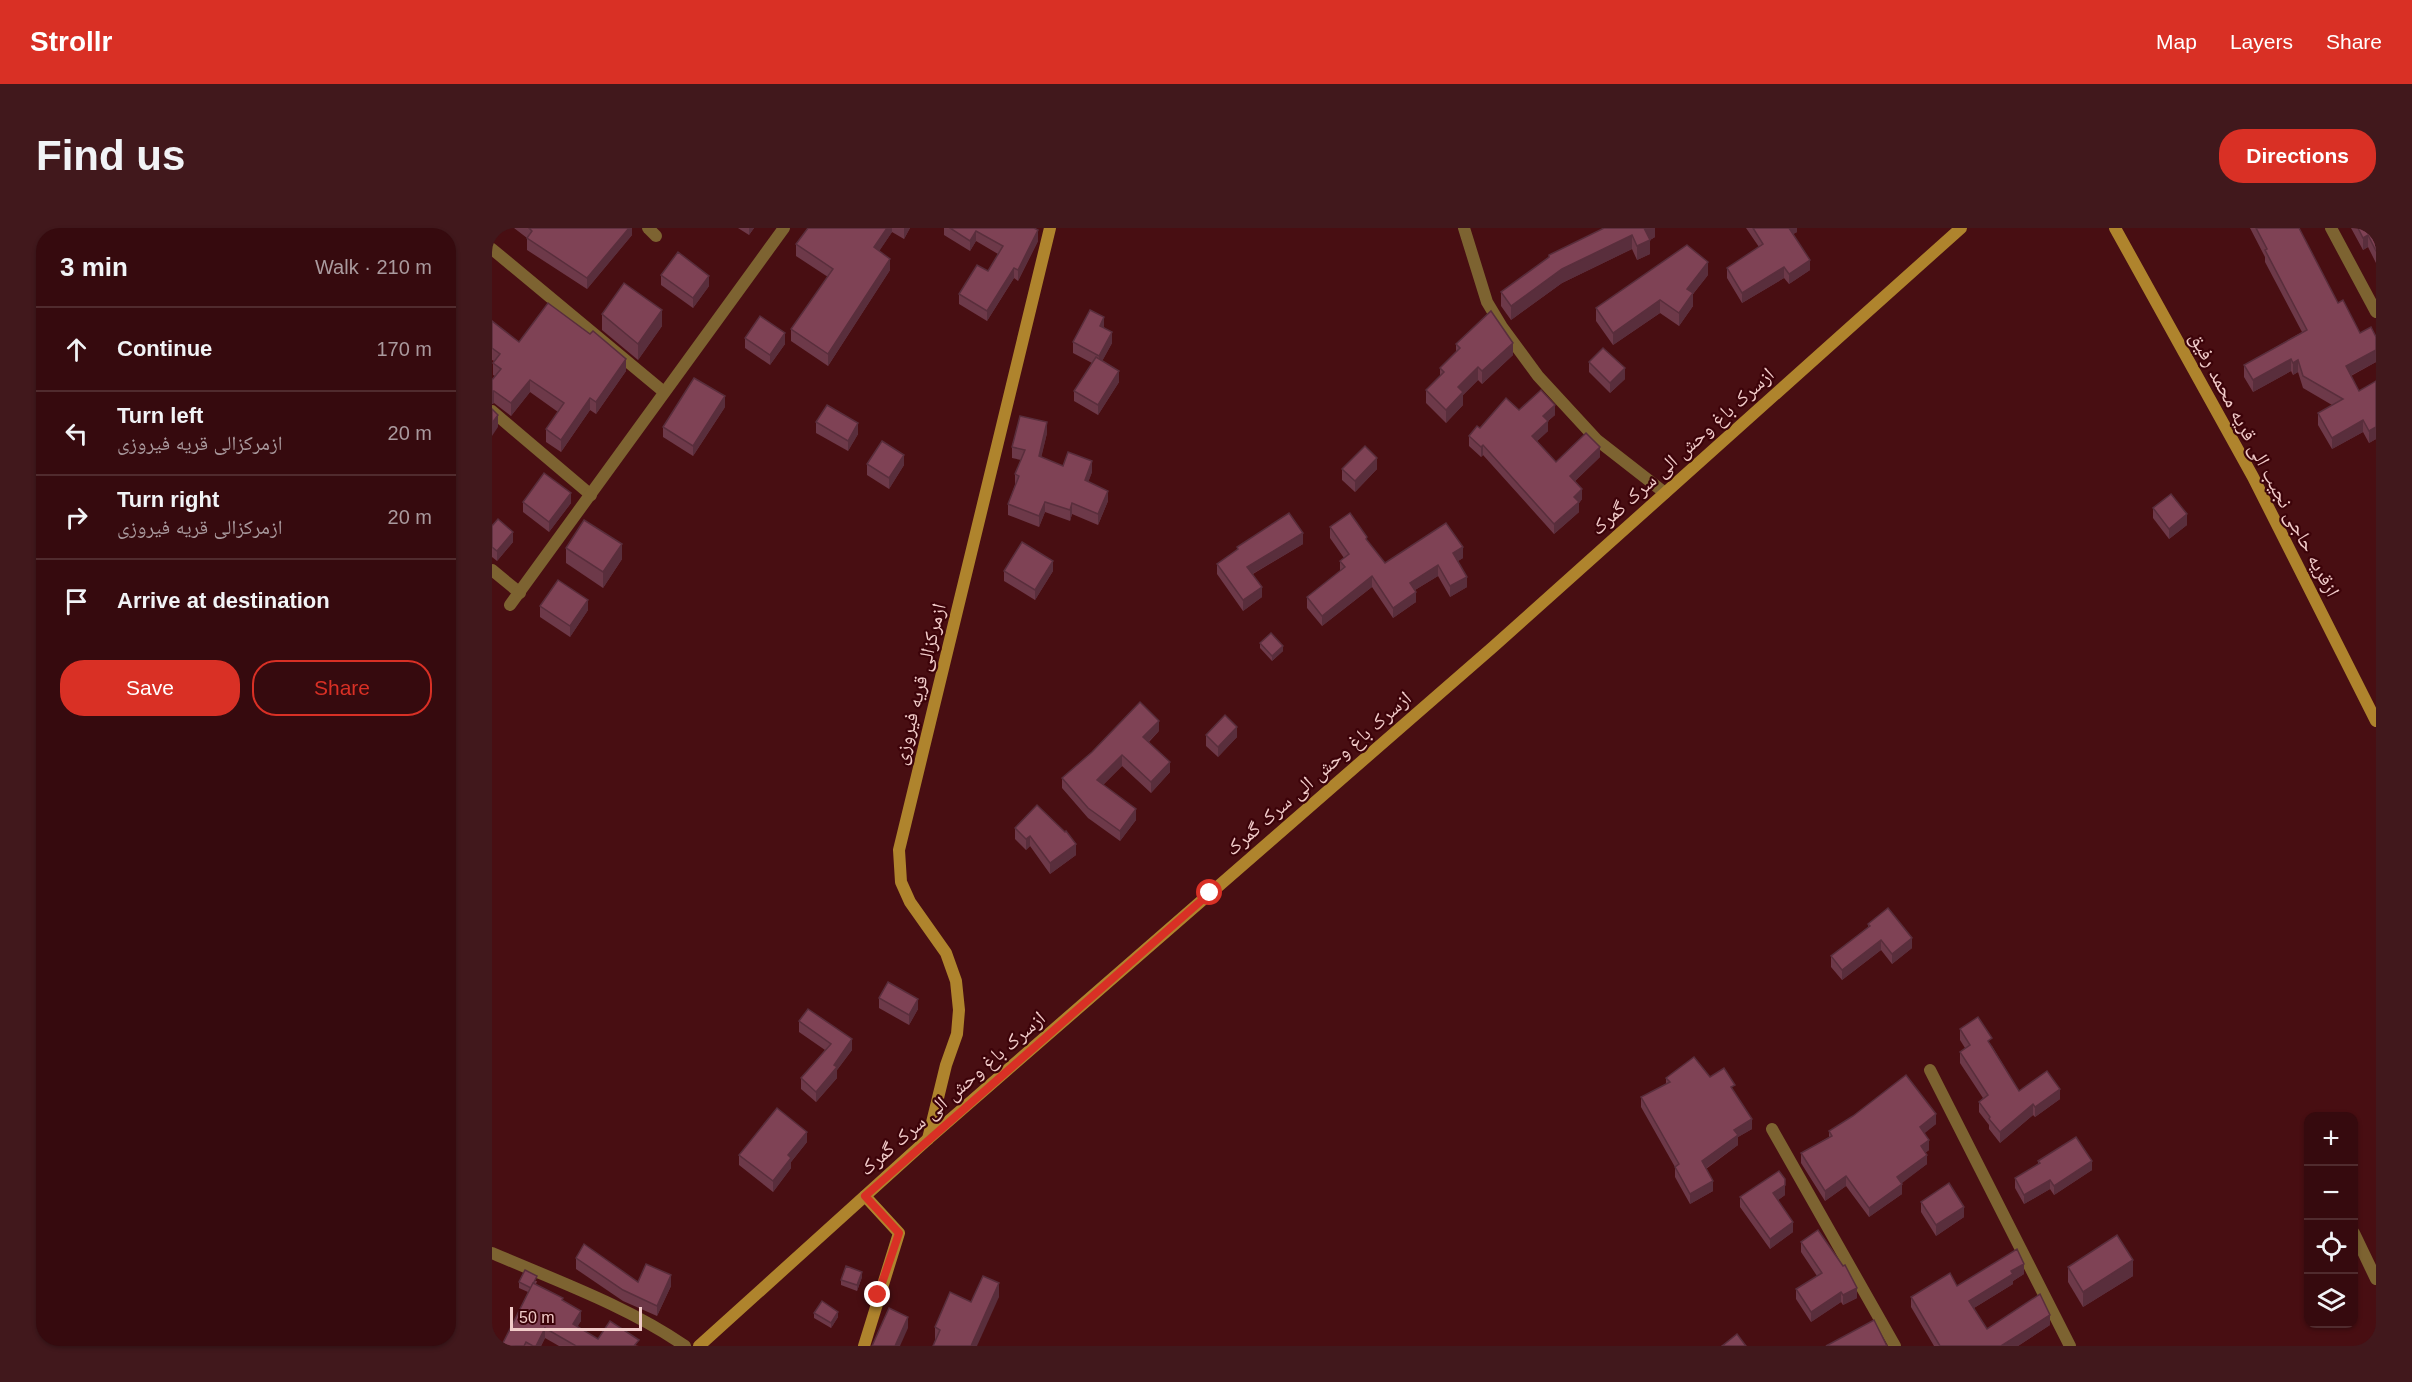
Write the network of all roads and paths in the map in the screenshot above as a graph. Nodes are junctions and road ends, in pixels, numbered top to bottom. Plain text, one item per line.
1 (784, 228) edge
2 (1050, 228) edge
3 (1464, 228) edge
4 (1961, 228) edge
5 (2115, 228) edge
6 (2331, 228) edge
7 (492, 249) edge
8 (2376, 312) edge
9 (664, 392) junction
10 (492, 411) edge
11 (1665, 493) junction
12 (591, 495) junction
13 (492, 570) edge
14 (520, 593) junction
15 (510, 604) dead end
16 (2376, 721) edge
17 (1930, 1070) dead end
18 (1772, 1129) dead end
19 (928, 1139) junction
20 (865, 1196) junction
21 (2358, 1241) edge
22 (492, 1253) edge
23 (2376, 1279) edge
24 (685, 1346) edge
25 (699, 1346) edge
26 (864, 1346) edge
27 (1895, 1346) edge
28 (2070, 1346) edge

1 - 9 street
2 - 19 main road, ازمرکزالی قریه فیروزی
3 - 11 street
4 - 11 main road, ازسرک باغ وحش الی سرک گمرک
5 - 16 main road, ازقریه حاجی نجیب الی قریه محمد رفیق
6 - 8 street
7 - 9 street
9 - 12 street
10 - 12 street
11 - 19 main road, ازسرک باغ وحش الی سرک گمرک
12 - 14 street
13 - 14 street
14 - 15 street
17 - 28 street
18 - 27 street
19 - 20 main road, ازسرک باغ وحش الی سرک گمرک
20 - 25 main road, ازسرک باغ وحش الی سرک گمرک
20 - 26 main road
21 - 23 street
22 - 24 street

